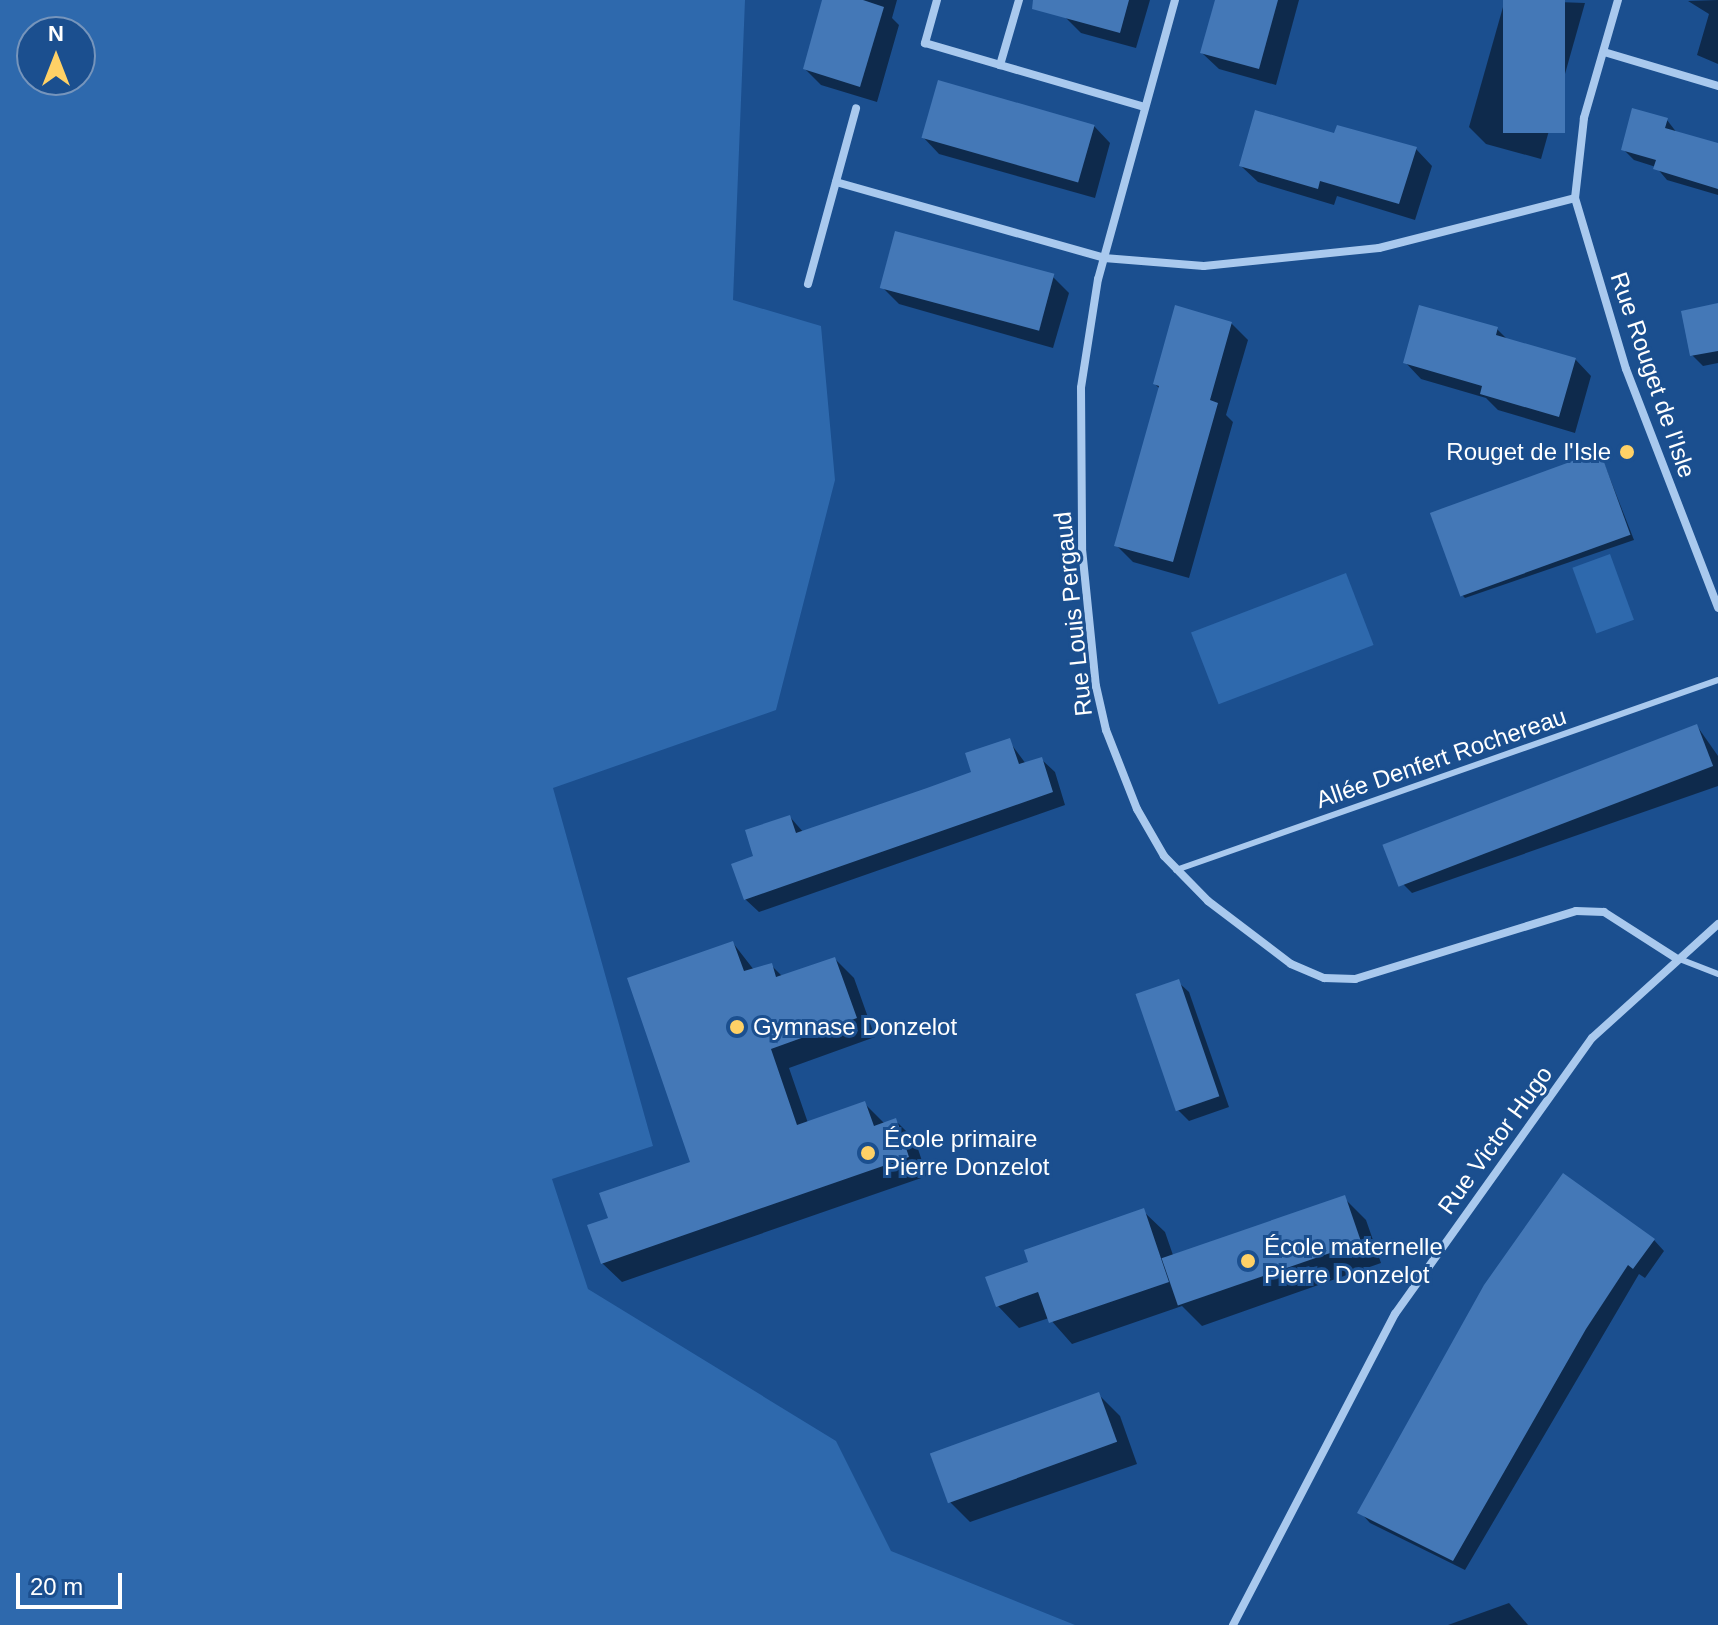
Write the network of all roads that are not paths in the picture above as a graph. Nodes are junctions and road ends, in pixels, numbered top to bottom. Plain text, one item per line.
1 (937, 0) edge
2 (1019, 0) edge
3 (1175, 0) edge
4 (1618, 0) edge
5 (1604, 52) junction
6 (1000, 65) junction
7 (1718, 86) edge
8 (1145, 107) junction
9 (856, 108) dead end
10 (836, 182) junction
11 (1575, 198) junction
12 (1104, 258) junction
13 (808, 284) dead end
14 (1718, 608) edge
15 (1718, 680) edge
16 (1176, 870) junction
17 (1718, 924) edge
18 (1676, 958) junction
19 (1718, 974) edge
20 (1233, 1625) edge

1 - 6 street
2 - 6 street
3 - 8 street, Rue Louis Pergaud
4 - 5 street
5 - 7 street
5 - 11 street
6 - 8 street
8 - 12 street, Rue Louis Pergaud
9 - 10 street
10 - 12 street
10 - 13 street
11 - 12 street
11 - 14 street, Rue Rouget de l'Isle
12 - 16 street, Rue Louis Pergaud
15 - 16 lane, Allée Denfert Rochereau
16 - 18 street, Rue Louis Pergaud
17 - 18 street, Rue Victor Hugo
18 - 19 lane
18 - 20 street, Rue Victor Hugo

